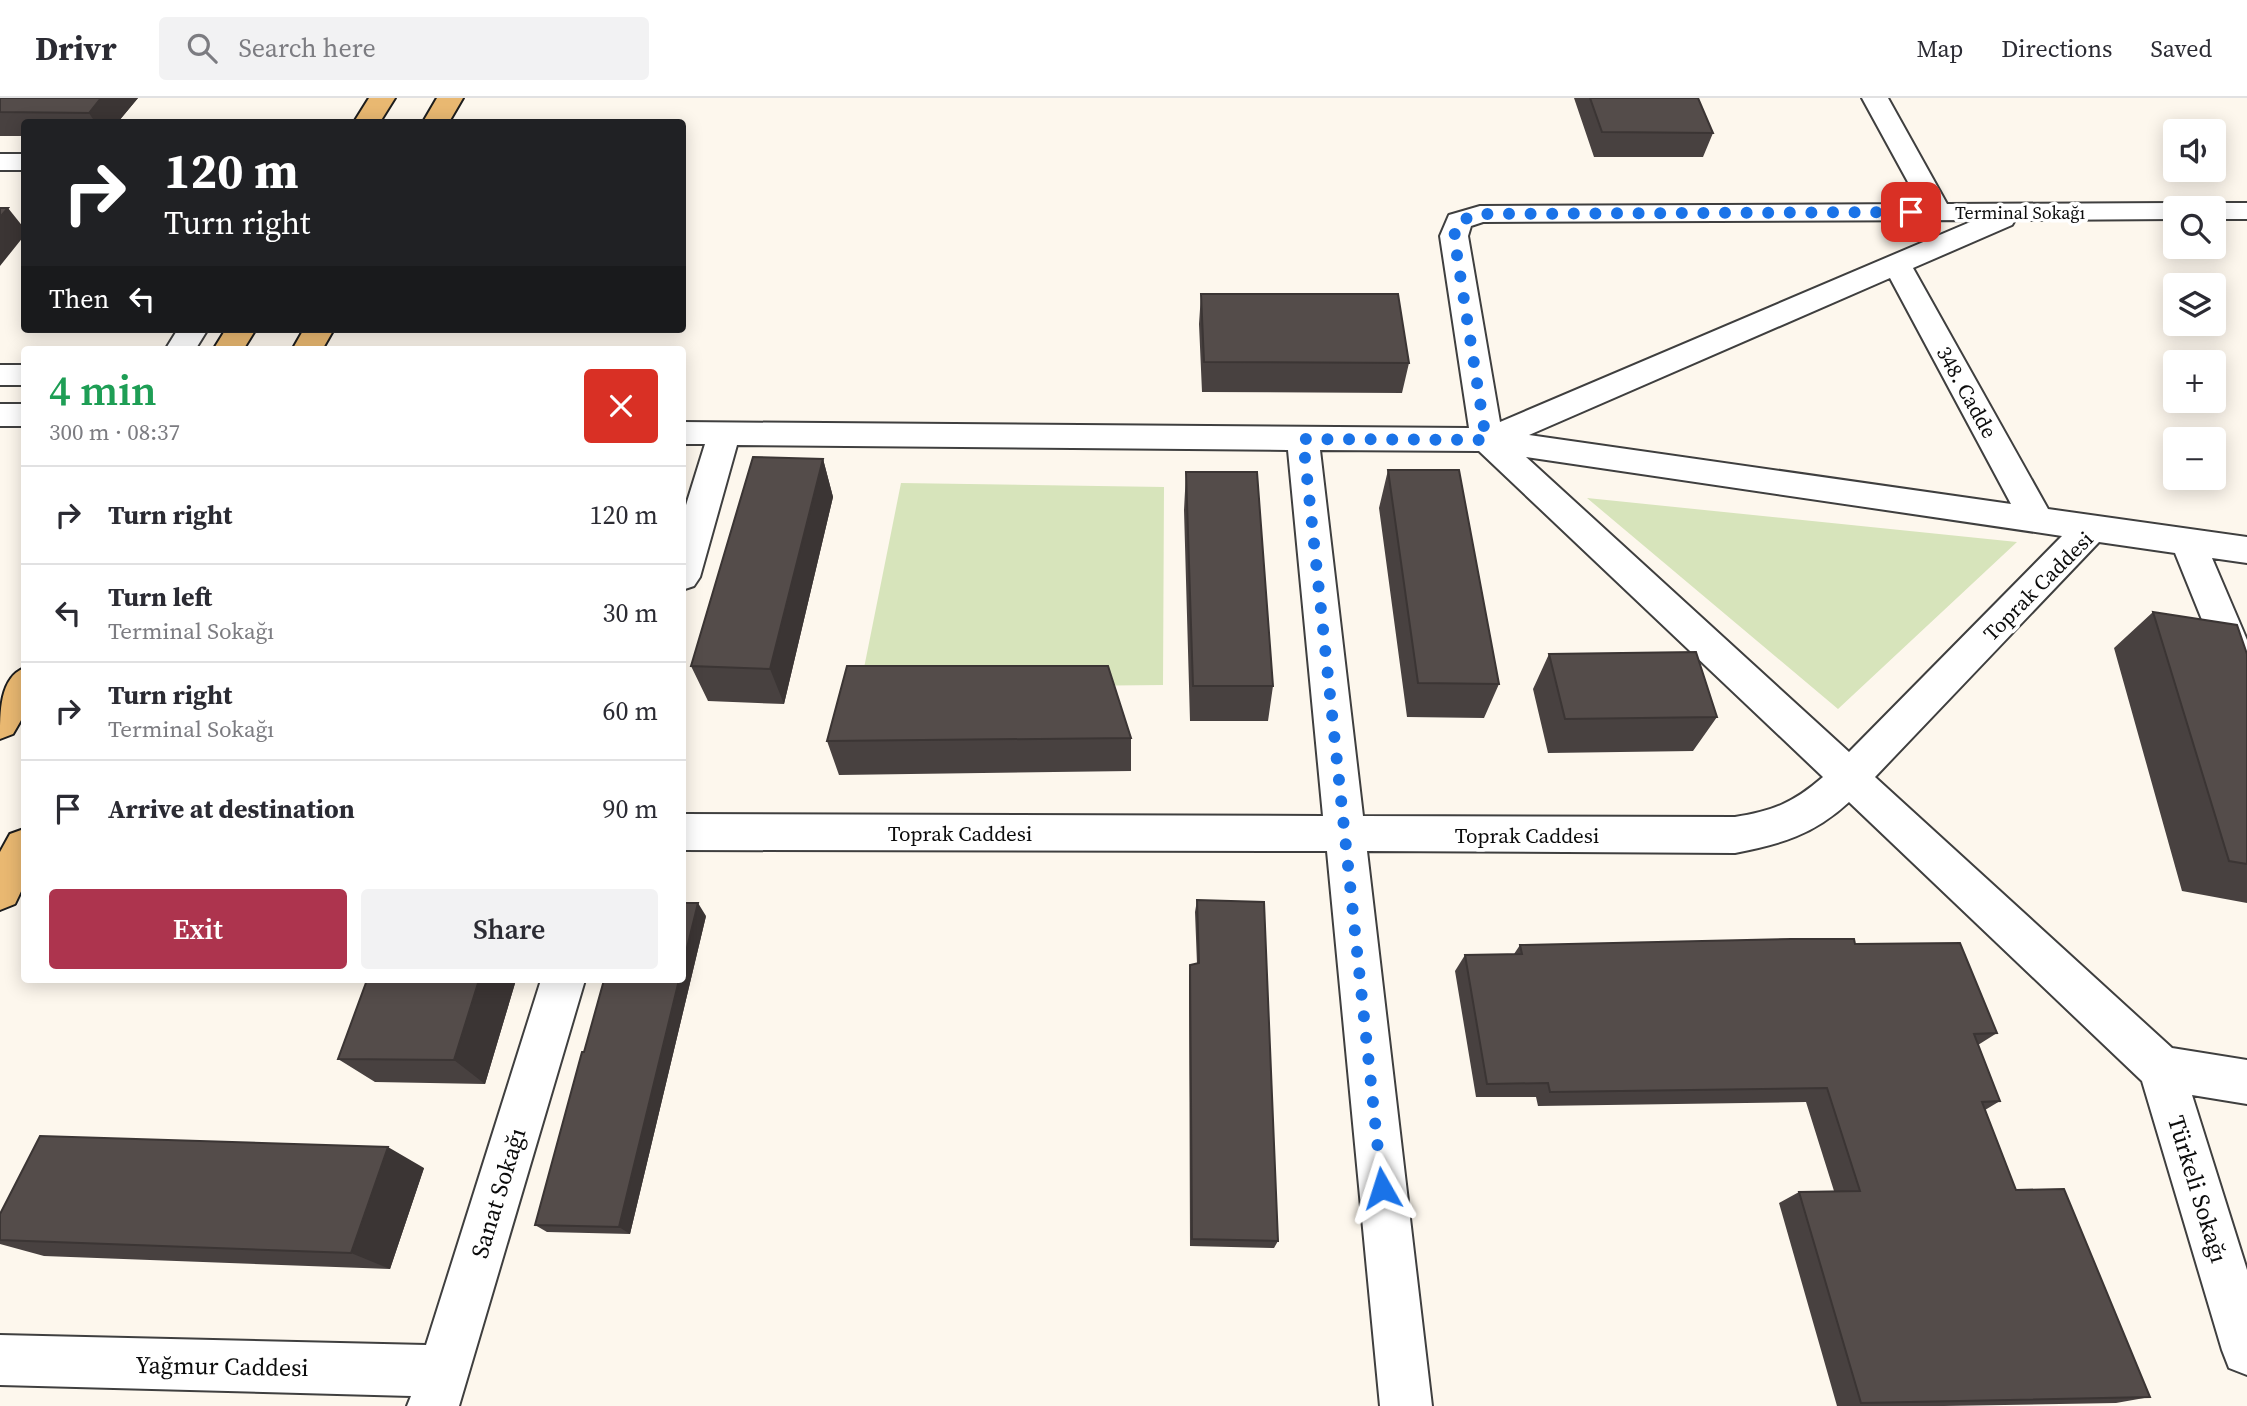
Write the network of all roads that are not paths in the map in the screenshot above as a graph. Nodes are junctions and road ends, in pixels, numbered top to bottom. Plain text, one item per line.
1 (382, 98) edge
2 (450, 98) edge
3 (1875, 98) edge
4 (369, 119) edge
5 (438, 119) edge
6 (0, 162) edge
7 (21, 162) edge
8 (2163, 211) edge
9 (2226, 211) edge
10 (2247, 211) edge
11 (1938, 212) junction
12 (2019, 212) junction
13 (1897, 264) junction
14 (0, 375) edge
15 (21, 375) edge
16 (0, 415) edge
17 (21, 415) edge
18 (686, 433) edge
19 (724, 434) junction
20 (1303, 439) junction
21 (1486, 440) junction
22 (2037, 520) junction
23 (2091, 528) junction
24 (2188, 542) junction
25 (2247, 550) edge
26 (686, 563) edge
27 (2247, 684) edge
28 (21, 688) edge
29 (0, 723) edge
30 (1849, 778) junction
31 (686, 832) edge
32 (1343, 834) junction
33 (21, 853) edge
34 (0, 891) edge
35 (562, 983) edge
36 (2161, 1068) junction
37 (2247, 1082) edge
38 (2247, 1350) edge
39 (0, 1360) edge
40 (438, 1389) edge
41 (1406, 1406) edge

1 - 4 main road
2 - 5 main road
3 - 11 street
6 - 7 street
8 - 12 street, Terminal Sokağı
9 - 10 street
11 - 12 street, Terminal Sokağı
11 - 21 street, Terminal Sokağı
12 - 13 street
13 - 21 street
13 - 22 street, 348. Cadde
14 - 15 street
16 - 17 street
18 - 19 street
19 - 20 street
19 - 26 street
20 - 21 street
20 - 32 street
21 - 22 street
21 - 30 street
22 - 23 street
23 - 24 street, Toprak Caddesi
23 - 30 street, Toprak Caddesi
24 - 25 street, Toprak Caddesi
24 - 27 street
28 - 29 main road
30 - 32 street, Toprak Caddesi
30 - 36 street
31 - 32 street, Toprak Caddesi
32 - 41 street
33 - 34 main road
35 - 40 street, Sanat Sokağı
36 - 37 street
36 - 38 street, Türkeli Sokağı
39 - 40 street, Yağmur Caddesi

